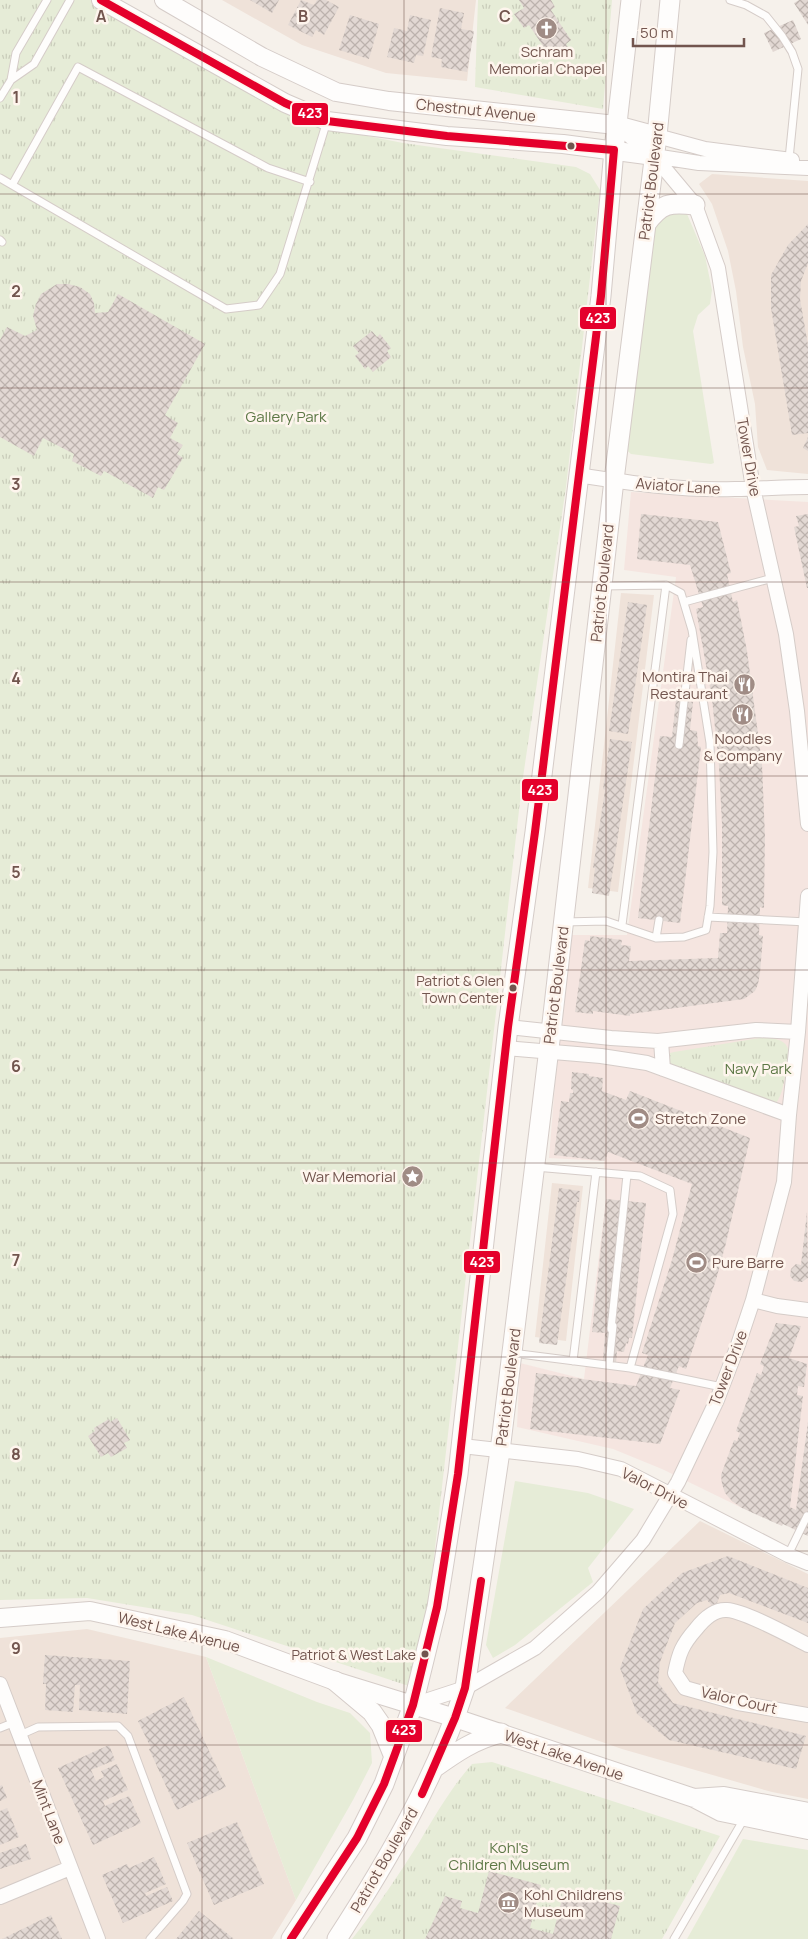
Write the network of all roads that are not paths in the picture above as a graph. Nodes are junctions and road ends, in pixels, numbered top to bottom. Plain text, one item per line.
1 (47, 0) edge
2 (70, 0) edge
3 (101, 0) edge
4 (164, 0) edge
5 (631, 0) edge
6 (730, 0) edge
7 (673, 2) edge
8 (11, 80) junction
9 (0, 98) edge
10 (327, 121) junction
11 (616, 125) junction
12 (657, 136) junction
13 (614, 150) junction
14 (654, 156) junction
15 (789, 159) junction
16 (808, 162) edge
17 (808, 168) edge
18 (0, 178) edge
19 (310, 182) junction
20 (12, 185) junction
21 (695, 205) junction
22 (646, 224) junction
23 (578, 475) junction
24 (614, 480) junction
25 (808, 487) edge
26 (754, 488) junction
27 (773, 578) junction
28 (666, 585) junction
29 (602, 586) junction
30 (684, 602) junction
31 (692, 630) junction
32 (679, 745) dead end
33 (808, 824) edge
34 (808, 896) edge
35 (708, 917) junction
36 (659, 920) dead end
37 (564, 922) junction
38 (807, 922) edge
39 (622, 925) junction
40 (656, 938) junction
41 (508, 1027) junction
42 (551, 1032) junction
43 (798, 1032) junction
44 (661, 1041) junction
45 (506, 1048) junction
46 (548, 1052) junction
47 (663, 1069) junction
48 (789, 1115) junction
49 (534, 1167) junction
50 (596, 1172) junction
51 (627, 1174) junction
52 (625, 1213) dead end
53 (753, 1300) junction
54 (808, 1310) edge
55 (611, 1329) dead end
56 (511, 1353) junction
57 (573, 1362) junction
58 (609, 1365) junction
59 (630, 1368) junction
60 (722, 1388) junction
61 (462, 1446) junction
62 (500, 1451) junction
63 (672, 1494) junction
64 (807, 1516) edge
65 (788, 1555) junction
66 (808, 1563) edge
67 (0, 1618) edge
68 (808, 1645) edge
69 (335, 1681) junction
70 (0, 1684) edge
71 (465, 1688) junction
72 (413, 1705) junction
73 (808, 1715) edge
74 (455, 1718) junction
75 (0, 1728) edge
76 (18, 1728) junction
77 (500, 1733) junction
78 (394, 1757) junction
79 (433, 1768) junction
80 (694, 1798) junction
81 (808, 1812) edge
82 (745, 1816) junction
83 (808, 1830) edge
84 (70, 1868) junction
85 (0, 1896) edge
86 (98, 1939) edge
87 (150, 1939) edge
88 (291, 1939) edge
89 (337, 1939) edge
90 (674, 1939) edge

1 - 8 lane
2 - 8 lane
3 - 10 street, Chestnut Avenue
4 - 11 street, Chestnut Avenue
5 - 11 main road
6 - 15 lane
7 - 12 main road, Patriot Boulevard
8 - 9 lane
10 - 13 street, Chestnut Avenue
10 - 19 lane
11 - 12 street, Chestnut Avenue
11 - 13 main road
11 - 14 street, Tower Drive
12 - 14 main road, Patriot Boulevard
12 - 15 street, Chestnut Avenue
13 - 14 street, Chestnut Avenue
13 - 23 main road
14 - 17 street, Chestnut Avenue
14 - 21 street, Tower Drive
14 - 22 main road, Patriot Boulevard
15 - 16 street, Chestnut Avenue
18 - 20 lane
19 - 20 lane
19 - 20 lane
21 - 22 main road
21 - 26 street, Tower Drive
22 - 24 main road, Patriot Boulevard
23 - 24 street, Aviator Lane
23 - 41 main road
24 - 26 street, Aviator Lane
24 - 29 main road, Patriot Boulevard
25 - 26 street, Aviator Lane
26 - 27 street, Tower Drive
27 - 30 lane
27 - 33 street, Tower Drive
28 - 29 lane
28 - 30 lane
28 - 39 lane
29 - 37 main road, Patriot Boulevard
30 - 31 lane
31 - 32 lane
31 - 35 lane
34 - 38 street, Tower Drive
35 - 38 lane
35 - 40 lane
36 - 40 lane
37 - 39 lane
37 - 42 main road, Patriot Boulevard
38 - 43 street, Tower Drive
39 - 40 lane
41 - 42 street
41 - 45 main road
42 - 44 street
42 - 46 main road, Patriot Boulevard
43 - 44 street
43 - 48 street, Tower Drive
44 - 47 street
45 - 46 street
45 - 61 main road
46 - 47 street
46 - 49 main road, Patriot Boulevard
47 - 48 street
48 - 53 street, Tower Drive
49 - 50 lane
49 - 56 main road, Patriot Boulevard
50 - 51 lane
50 - 57 lane
51 - 55 lane
51 - 59 lane
52 - 58 lane
53 - 54 street
53 - 60 street, Tower Drive
56 - 57 lane
56 - 62 main road, Patriot Boulevard
57 - 58 lane
58 - 59 lane
59 - 60 lane
60 - 63 street, Tower Drive
61 - 62 street, Valor Drive
61 - 72 main road
62 - 63 street, Valor Drive
62 - 71 main road, Patriot Boulevard
63 - 65 street, Valor Drive
63 - 71 street, Tower Drive
64 - 65 lane
65 - 66 street, Valor Drive
67 - 69 street, West Lake Avenue
68 - 73 street, Valor Court
69 - 72 street, West Lake Avenue
69 - 78 main road
70 - 76 street, Mint Lane
71 - 72 street, Tower Drive
71 - 74 main road, Patriot Boulevard
72 - 74 street, West Lake Avenue
72 - 78 main road
74 - 77 street, West Lake Avenue
74 - 79 main road, Patriot Boulevard
75 - 76 lane
76 - 84 street, Mint Lane
76 - 87 lane
77 - 79 main road
77 - 80 street, West Lake Avenue
78 - 88 main road
79 - 89 main road, Patriot Boulevard
80 - 81 street, West Lake Avenue
80 - 82 street, West Lake Avenue
82 - 83 street, West Lake Avenue
82 - 90 lane
84 - 85 street
84 - 86 street, Mint Lane

